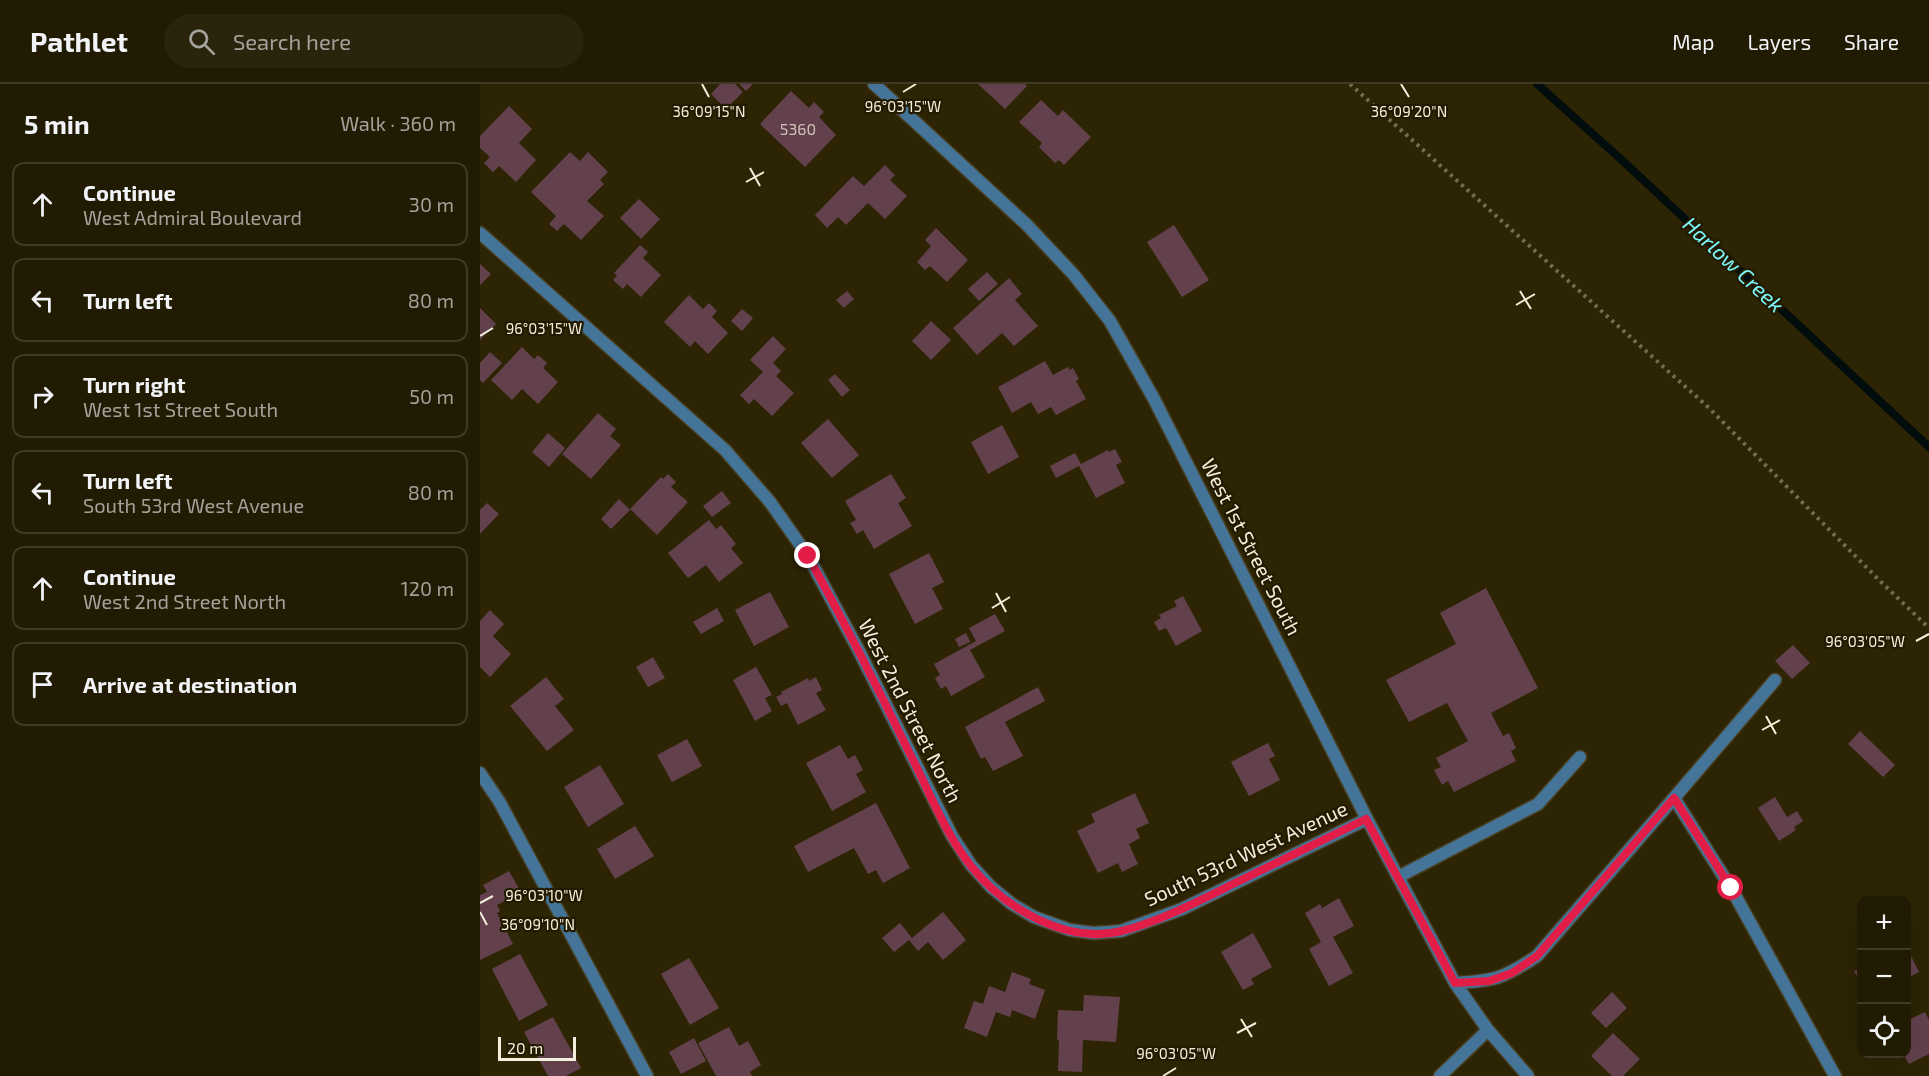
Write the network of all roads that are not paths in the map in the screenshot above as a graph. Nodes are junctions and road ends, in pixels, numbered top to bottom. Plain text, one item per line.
1 (874, 84) edge
2 (480, 233) edge
3 (1775, 680) dead end
4 (1580, 757) dead end
5 (480, 773) edge
6 (1674, 798) junction
7 (1366, 819) junction
8 (1398, 877) junction
9 (1070, 930) joint
10 (1455, 983) junction
11 (1488, 1030) junction
12 (647, 1076) edge
13 (1440, 1076) edge
14 (1528, 1076) edge
15 (1835, 1076) edge

1 - 7 street, West 1st Street South
2 - 9 street, West 2nd Street North
3 - 6 street
4 - 8 street
5 - 12 street
6 - 10 street
6 - 15 street
7 - 8 street, West 1st Street South
7 - 9 street, South 53rd West Avenue
8 - 10 street, West 1st Street South
10 - 11 street, West 1st Street South
11 - 13 street
11 - 14 street, West 1st Street South

